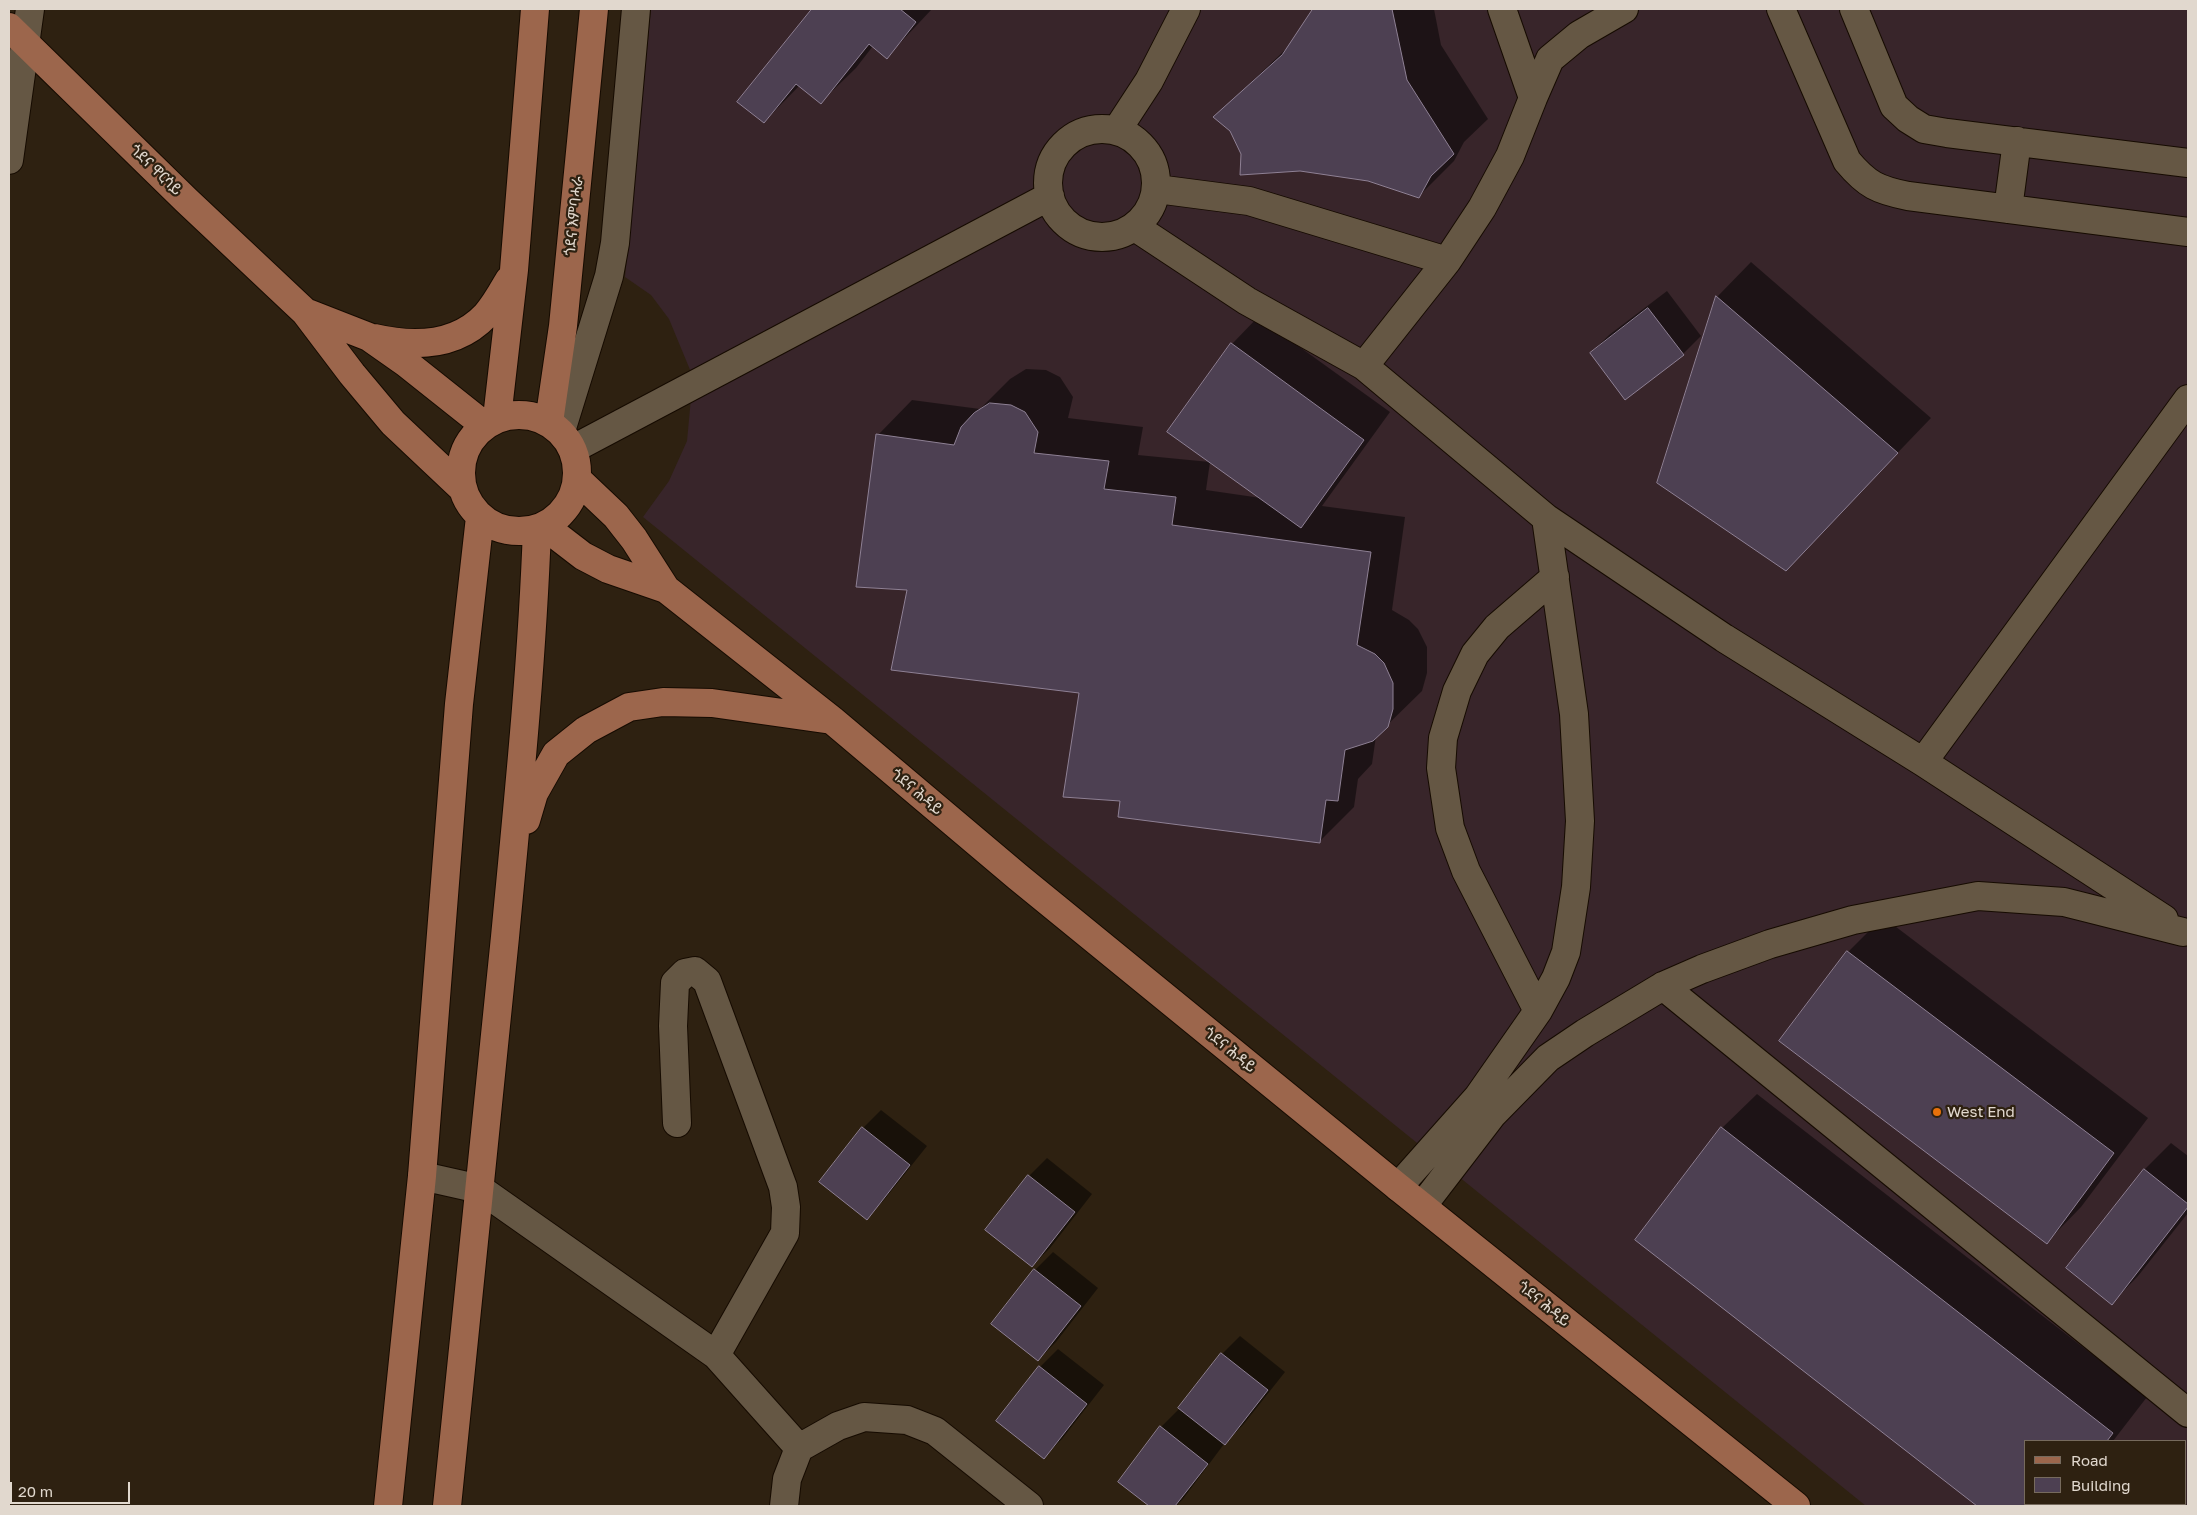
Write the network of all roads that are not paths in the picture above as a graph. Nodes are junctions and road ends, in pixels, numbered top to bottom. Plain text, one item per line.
1 (30, 9) edge
2 (535, 9) edge
3 (594, 9) edge
4 (636, 9) edge
5 (1186, 9) edge
6 (1502, 9) edge
7 (1624, 9) edge
8 (1781, 9) edge
9 (1854, 9) edge
10 (17, 36) edge
11 (1533, 98) junction
12 (1117, 130) junction
13 (2017, 142) junction
14 (9, 160) edge
15 (2188, 163) edge
16 (1157, 189) junction
17 (1050, 196) junction
18 (2008, 209) junction
19 (1135, 227) junction
20 (2188, 232) edge
21 (1447, 261) junction
22 (514, 270) junction
23 (305, 312) junction
24 (369, 337) junction
25 (1364, 366) junction
26 (2188, 399) edge
27 (490, 422) junction
28 (561, 434) junction
29 (577, 479) junction
30 (463, 489) junction
31 (480, 517) junction
32 (1546, 518) junction
33 (541, 527) junction
34 (1555, 577) junction
35 (666, 589) junction
36 (832, 720) junction
37 (1923, 762) junction
38 (512, 864) junction
39 (2186, 934) edge
40 (1663, 986) junction
41 (1538, 1011) junction
42 (677, 1123) dead end
43 (422, 1176) junction
44 (1398, 1187) junction
45 (480, 1189) junction
46 (1423, 1205) junction
47 (716, 1356) junction
48 (2188, 1413) edge
49 (799, 1448) junction
50 (388, 1506) edge
51 (447, 1506) edge
52 (784, 1506) edge
53 (1029, 1506) edge
54 (1796, 1506) edge

1 - 10 street
2 - 22 main road
3 - 28 main road, ጎደና እምባሓራ
4 - 28 street
5 - 12 street
6 - 11 street
7 - 11 street
8 - 18 street
9 - 13 street
10 - 14 street
10 - 23 main road, ጎደና ዋርሳይ
11 - 21 street
12 - 16 street
12 - 17 street
13 - 15 street
13 - 18 street
16 - 19 street
16 - 21 street
17 - 19 street
17 - 28 street
18 - 20 street
19 - 25 street
21 - 25 street
22 - 24 main road
22 - 27 main road
23 - 24 main road
23 - 30 main road
24 - 27 main road
25 - 32 street
26 - 37 street
27 - 28 main road
27 - 30 main road
28 - 29 main road
29 - 33 main road
29 - 35 main road
30 - 31 main road
31 - 33 main road
31 - 43 main road
32 - 34 street
32 - 37 street
33 - 35 main road
33 - 38 main road
34 - 41 street
34 - 41 street
35 - 36 main road, ጎደና ሕዳይ
36 - 38 main road
36 - 44 main road, ጎደና ሕዳይ
37 - 39 street
38 - 45 main road
39 - 40 street
40 - 46 street
40 - 48 street
41 - 44 street
42 - 47 street
43 - 45 street
43 - 50 main road
44 - 46 main road, ጎደና ሕዳይ
45 - 47 street
45 - 51 main road
46 - 54 main road, ጎደና ሕዳይ
47 - 49 street
49 - 52 street
49 - 53 street

